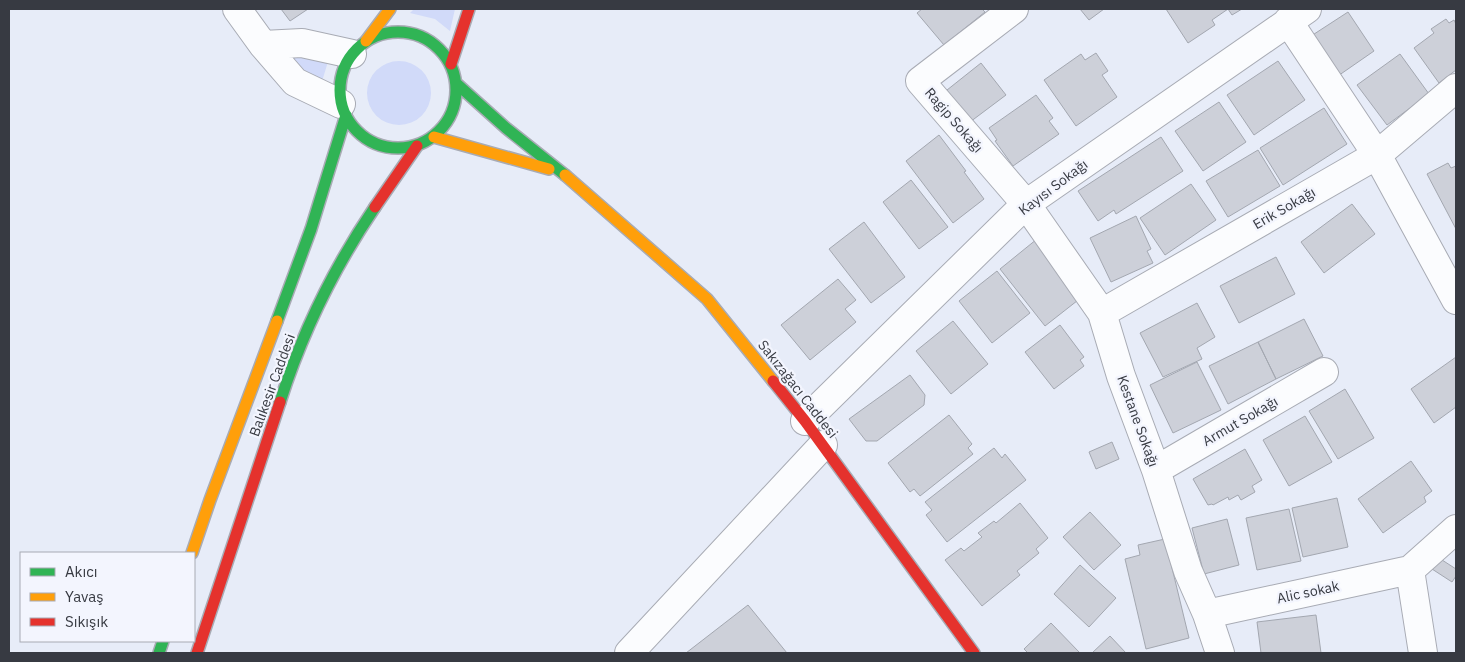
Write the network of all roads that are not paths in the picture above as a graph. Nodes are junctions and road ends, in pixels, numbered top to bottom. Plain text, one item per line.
1 (237, 9) edge
2 (390, 9) edge
3 (469, 9) edge
4 (1014, 9) edge
5 (1297, 15) edge
6 (263, 45) junction
7 (359, 48) junction
8 (451, 64) junction
9 (457, 84) junction
10 (1456, 88) edge
11 (343, 110) junction
12 (434, 137) junction
13 (417, 146) junction
14 (1377, 155) junction
15 (565, 175) junction
16 (1026, 204) junction
17 (1456, 300) edge
18 (1102, 313) junction
19 (1324, 372) dead end
20 (805, 420) junction
21 (823, 444) junction
22 (1156, 470) junction
23 (1456, 529) edge
24 (192, 552) edge
25 (1410, 570) junction
26 (1207, 614) junction
27 (197, 653) edge
28 (629, 653) edge
29 (974, 653) edge
30 (1220, 653) edge
31 (1423, 653) edge

1 - 6 street
2 - 7 main road
3 - 8 main road
4 - 16 street, Ragip Sokağı
5 - 14 street
5 - 16 street, Kayısı Sokağı
6 - 7 street
6 - 11 street
7 - 8 main road
7 - 11 main road
8 - 9 main road
9 - 12 main road
9 - 15 main road, Sakızağacı Caddesi
10 - 14 street, Erik Sokağı
11 - 13 main road
11 - 24 main road, Balıkesir Caddesi
12 - 13 main road
12 - 15 main road
13 - 27 main road, Balıkesir Caddesi
14 - 17 street
14 - 18 street, Erik Sokağı
15 - 20 main road, Sakızağacı Caddesi
16 - 18 street, Kestane Sokağı
16 - 20 street, Kayısı Sokağı
18 - 22 street, Kestane Sokağı
19 - 22 street, Armut Sokağı
20 - 21 main road, Sakızağacı Caddesi
21 - 28 street
21 - 29 main road, Sakızağacı Caddesi
22 - 26 street, Kestane Sokağı
23 - 25 street
25 - 26 street, Alic sokak
25 - 31 street
26 - 30 street, Kestane Sokağı

